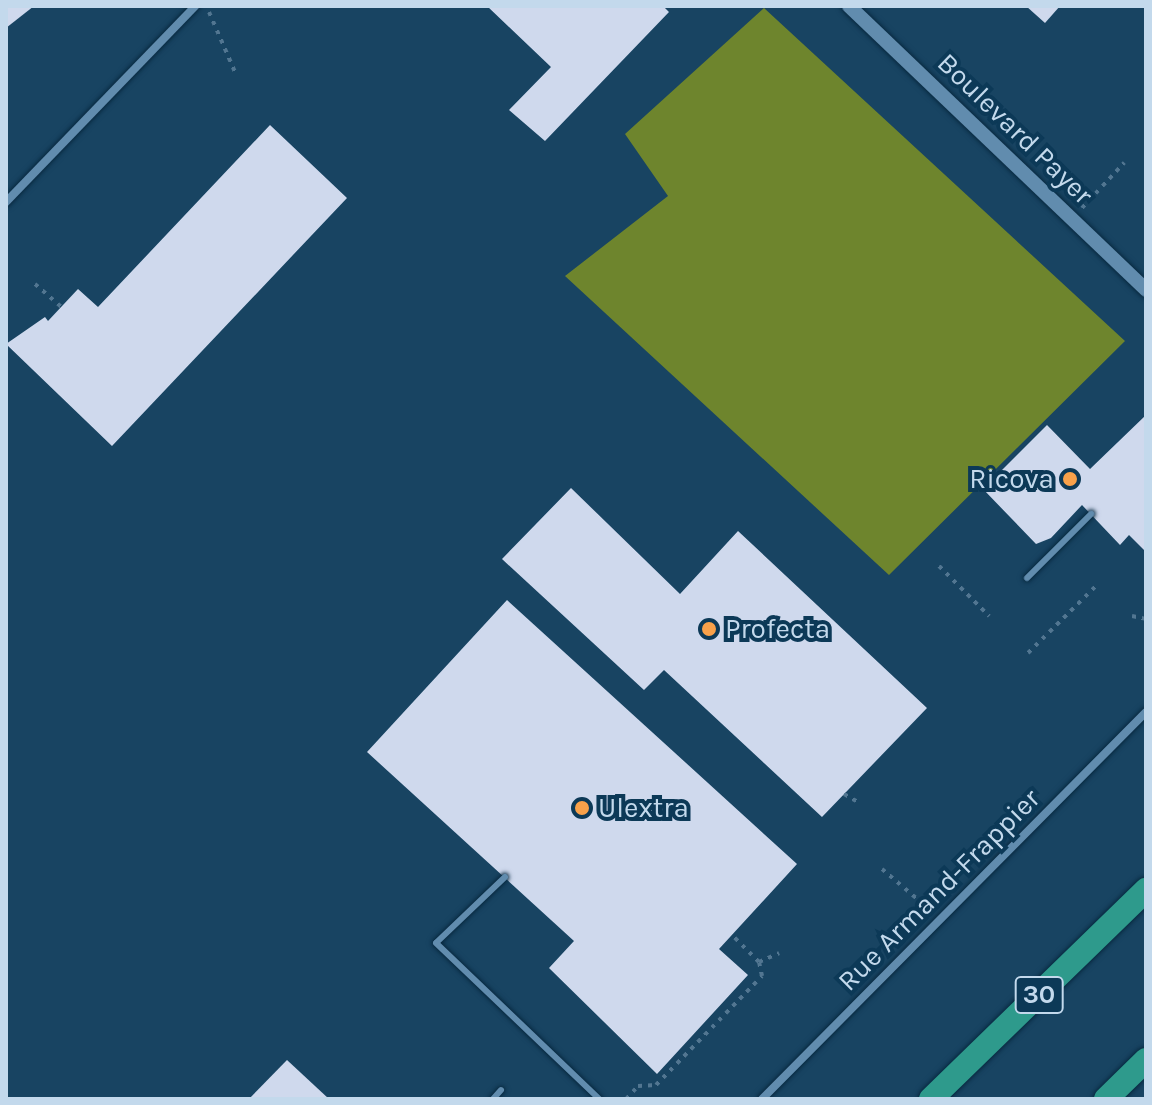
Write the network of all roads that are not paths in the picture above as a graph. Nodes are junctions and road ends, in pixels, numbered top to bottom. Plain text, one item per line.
1 (195, 6) edge
2 (849, 6) edge
3 (6, 202) edge
4 (1146, 290) edge
5 (1091, 514) dead end
6 (1027, 578) dead end
7 (1146, 712) edge
8 (505, 877) dead end
9 (1146, 890) edge
10 (1146, 1060) edge
11 (501, 1090) dead end
12 (493, 1099) edge
13 (599, 1099) edge
14 (762, 1099) edge
15 (931, 1099) edge
16 (1106, 1099) edge

1 - 3 street
2 - 4 street, Boulevard Payer
5 - 6 lane
7 - 14 street, Rue Armand-Frappier
8 - 13 lane
9 - 15 highway, 30
10 - 16 highway
11 - 12 lane

